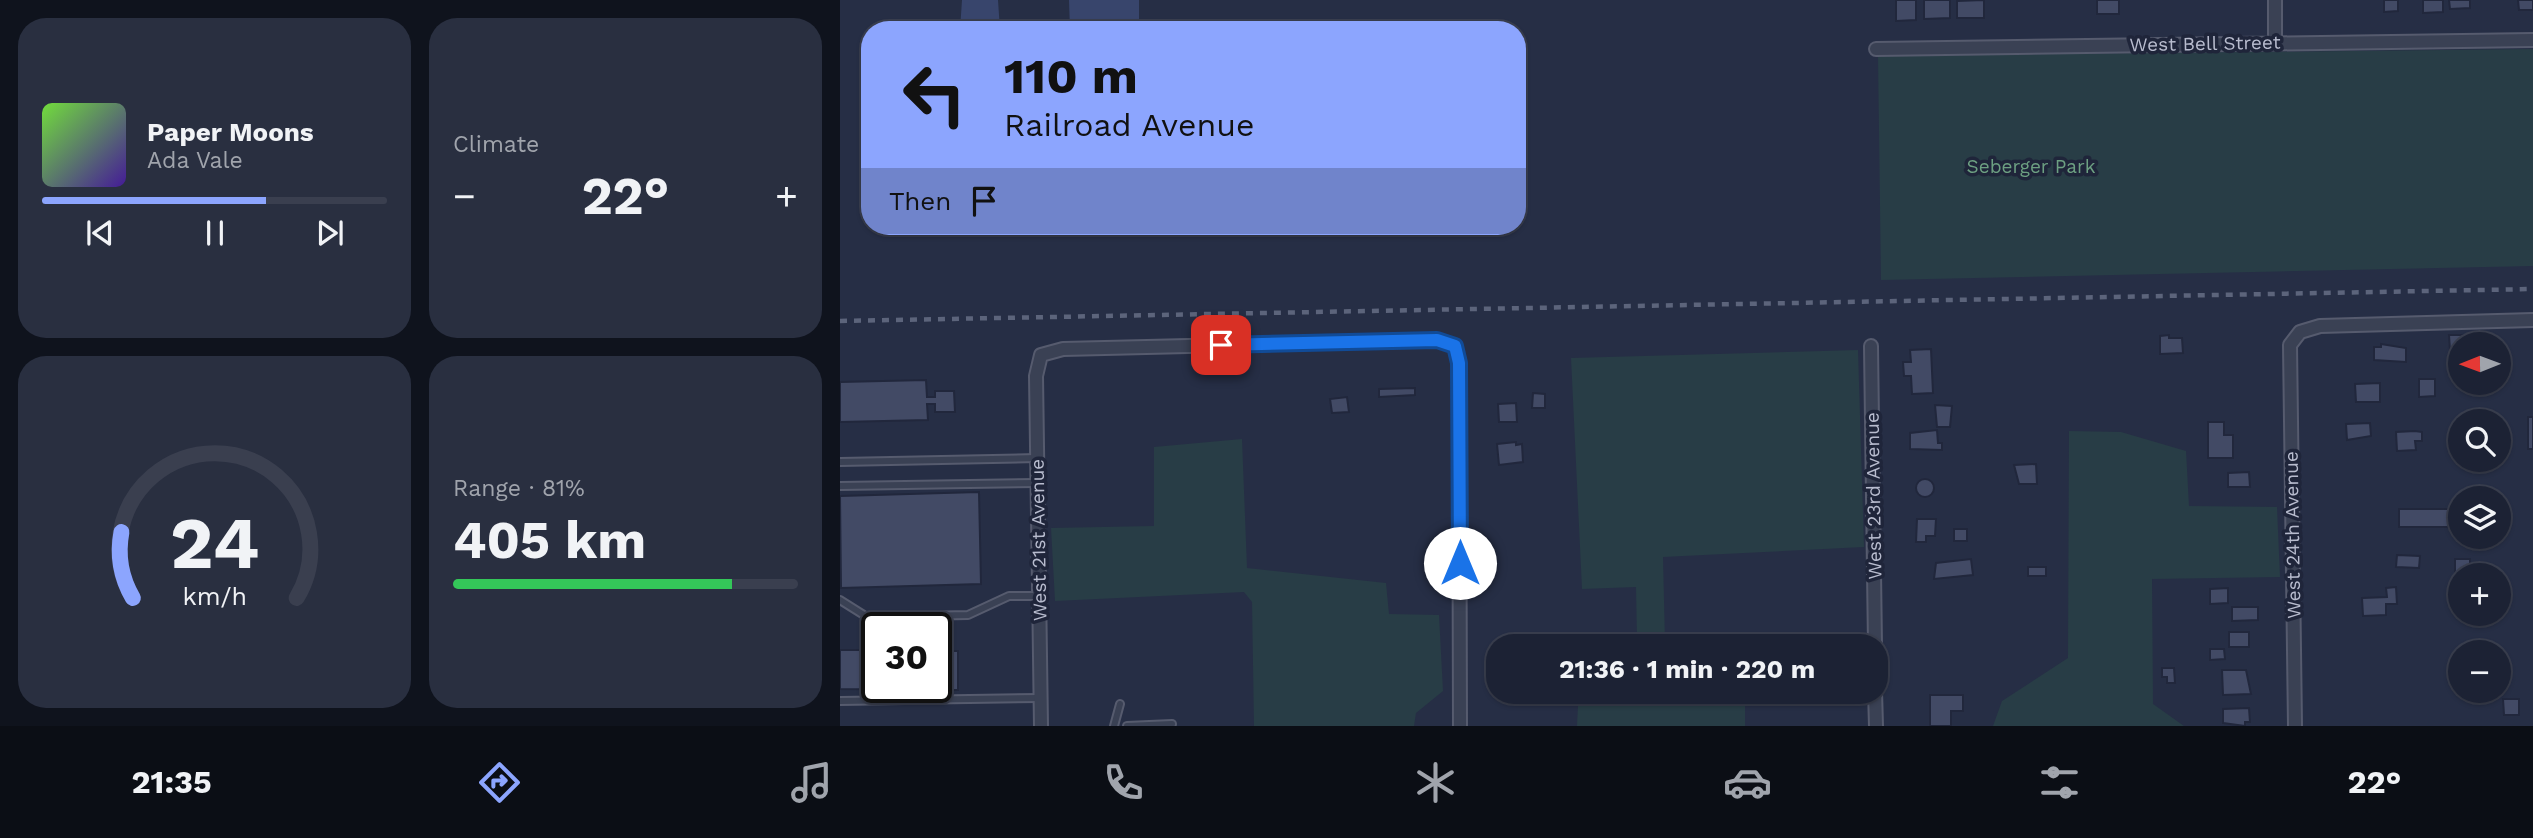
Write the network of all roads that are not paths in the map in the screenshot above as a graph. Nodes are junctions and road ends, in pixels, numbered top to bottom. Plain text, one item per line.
1 (2275, 0) edge
2 (2533, 40) edge
3 (2275, 41) junction
4 (1876, 48) dead end
5 (2533, 320) edge
6 (1871, 346) dead end
7 (1037, 458) junction
8 (840, 461) edge
9 (1037, 483) junction
10 (840, 486) edge
11 (1039, 596) junction
12 (840, 600) edge
13 (1875, 634) edge
14 (1040, 698) junction
15 (840, 701) edge
16 (1120, 704) dead end
17 (1875, 704) edge
18 (1172, 724) dead end
19 (1041, 726) edge
20 (1114, 726) edge
21 (1126, 726) edge
22 (1460, 726) edge
23 (1876, 726) edge
24 (2295, 726) edge

1 - 3 street
2 - 3 street, West Bell Street
3 - 4 street, West Bell Street
5 - 24 street, West 24th Avenue
6 - 13 street, West 23rd Avenue
7 - 8 lane
7 - 9 street, West 21st Avenue
7 - 22 street, West 21st Avenue
9 - 10 lane
9 - 11 street, West 21st Avenue
11 - 12 lane
11 - 14 street, West 21st Avenue
14 - 15 lane
14 - 19 street, West 21st Avenue
16 - 20 lane
17 - 23 street
18 - 21 lane

